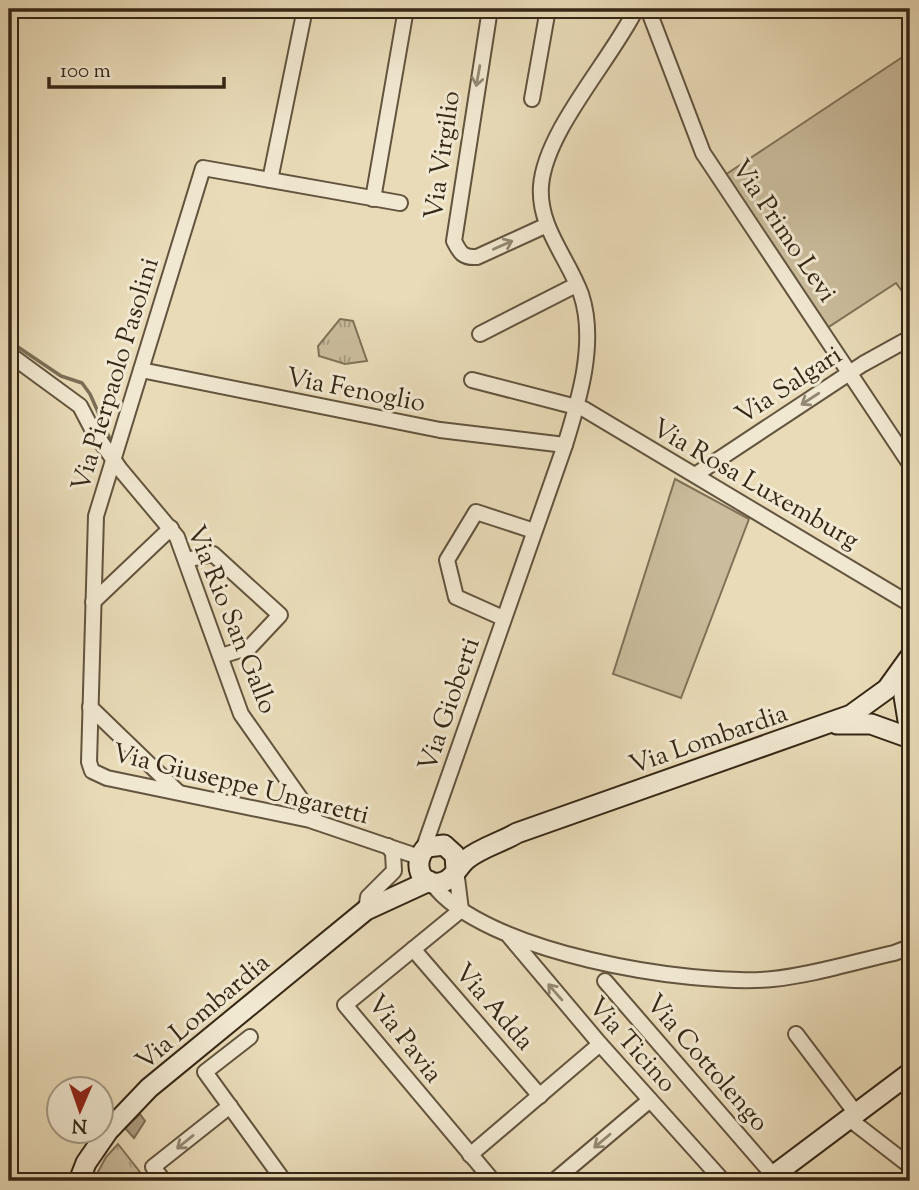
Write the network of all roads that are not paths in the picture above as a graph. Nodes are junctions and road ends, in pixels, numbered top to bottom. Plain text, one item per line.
1 (305, 9) edge
2 (406, 9) edge
3 (490, 9) edge
4 (548, 9) edge
5 (636, 9) edge
6 (648, 9) edge
7 (532, 99) dead end
8 (270, 180) junction
9 (373, 199) junction
10 (400, 203) dead end
11 (547, 225) junction
12 (576, 285) junction
13 (480, 334) dead end
14 (910, 338) edge
15 (9, 354) edge
16 (141, 370) junction
17 (851, 372) junction
18 (472, 380) dead end
19 (577, 406) junction
20 (565, 445) junction
21 (114, 459) junction
22 (910, 464) edge
23 (695, 475) junction
24 (171, 528) junction
25 (534, 531) junction
26 (186, 560) junction
27 (93, 602) junction
28 (910, 604) edge
29 (503, 618) junction
30 (221, 656) junction
31 (910, 657) edge
32 (910, 673) edge
33 (874, 700) junction
34 (90, 707) junction
35 (829, 724) junction
36 (910, 736) edge
37 (92, 771) joint
38 (178, 793) junction
39 (439, 806) junction
40 (317, 822) junction
41 (517, 833) junction
42 (388, 846) junction
43 (447, 846) junction
44 (424, 867) junction
45 (456, 870) junction
46 (373, 905) junction
47 (461, 909) junction
48 (509, 936) junction
49 (910, 947) edge
50 (413, 949) junction
51 (605, 981) dead end
52 (796, 1034) dead end
53 (250, 1037) dead end
54 (600, 1044) junction
55 (910, 1073) edge
56 (540, 1096) junction
57 (650, 1100) junction
58 (230, 1106) junction
59 (852, 1115) junction
60 (470, 1155) junction
61 (910, 1166) edge
62 (770, 1178) edge
63 (79, 1181) edge
64 (164, 1181) edge
65 (284, 1181) edge
66 (493, 1181) edge
67 (555, 1181) edge
68 (723, 1181) edge

1 - 8 street
2 - 9 street
3 -> 11 street, Via Virgilio
4 - 7 street
5 - 11 street, Via Gioberti
6 - 17 street, Via Primo Levi
8 - 9 street, Via Pierpaolo Pasolini
8 - 16 street, Via Pierpaolo Pasolini
9 - 10 street, Via Pierpaolo Pasolini
11 - 12 street, Via Gioberti
12 - 13 street
12 - 19 street, Via Gioberti
14 - 17 street, Via Salgari
15 - 21 street, Via Rio San Gallo
16 - 20 street, Via Fenoglio
16 - 21 street, Via Pierpaolo Pasolini
17 - 22 street, Via Primo Levi
17 -> 23 street, Via Salgari
18 - 19 street
19 - 20 street, Via Gioberti
19 - 23 street, Via Rosa Luxemburg
20 - 25 street, Via Gioberti
21 - 24 street, Via Rio San Gallo
21 - 27 street, Via Pierpaolo Pasolini
23 - 28 street, Via Rosa Luxemburg
24 - 26 street, Via Rio San Gallo
24 - 27 street
25 - 29 street, Via Gioberti
25 - 29 street, Via Gioberti
26 - 30 street, Via Rio San Gallo
26 - 30 street
27 - 34 street, Via Pierpaolo Pasolini
29 - 39 street, Via Gioberti
30 - 40 street, Via Rio San Gallo
31 - 33 main road
32 - 36 main road
33 - 35 main road, Via Lombardia
33 - 36 main road
34 - 37 street, Via Pierpaolo Pasolini
34 - 38 street
35 - 36 main road
35 - 41 main road, Via Lombardia
37 - 38 street, Via Giuseppe Ungaretti
38 - 40 street, Via Giuseppe Ungaretti
39 - 43 street
39 - 44 street, Via Gioberti
40 - 42 street, Via Giuseppe Ungaretti
41 - 43 main road, Via Lombardia
41 - 45 main road, Via Lombardia
42 - 44 street, Via Giuseppe Ungaretti
42 - 46 street
43 - 44 main road, Via Lombardia
43 - 45 main road
44 - 45 main road, Via Lombardia
44 - 46 main road, Via Lombardia
44 - 47 street
45 - 47 street
46 - 63 main road, Via Lombardia
47 - 48 street
47 - 50 street, Via Pavia
48 - 49 street
54 -> 48 street, Via Ticino
50 - 56 street, Via Adda
50 - 60 street, Via Pavia
51 - 62 street, Via Cottolengo
52 - 59 street
53 - 58 street
54 - 56 street
54 - 57 street, Via Ticino
55 - 59 main road
56 - 60 street
57 -> 67 street
57 - 68 street, Via Ticino
58 -> 64 street
58 - 65 street
59 - 61 street
59 - 62 main road
60 - 66 street, Via Pavia

